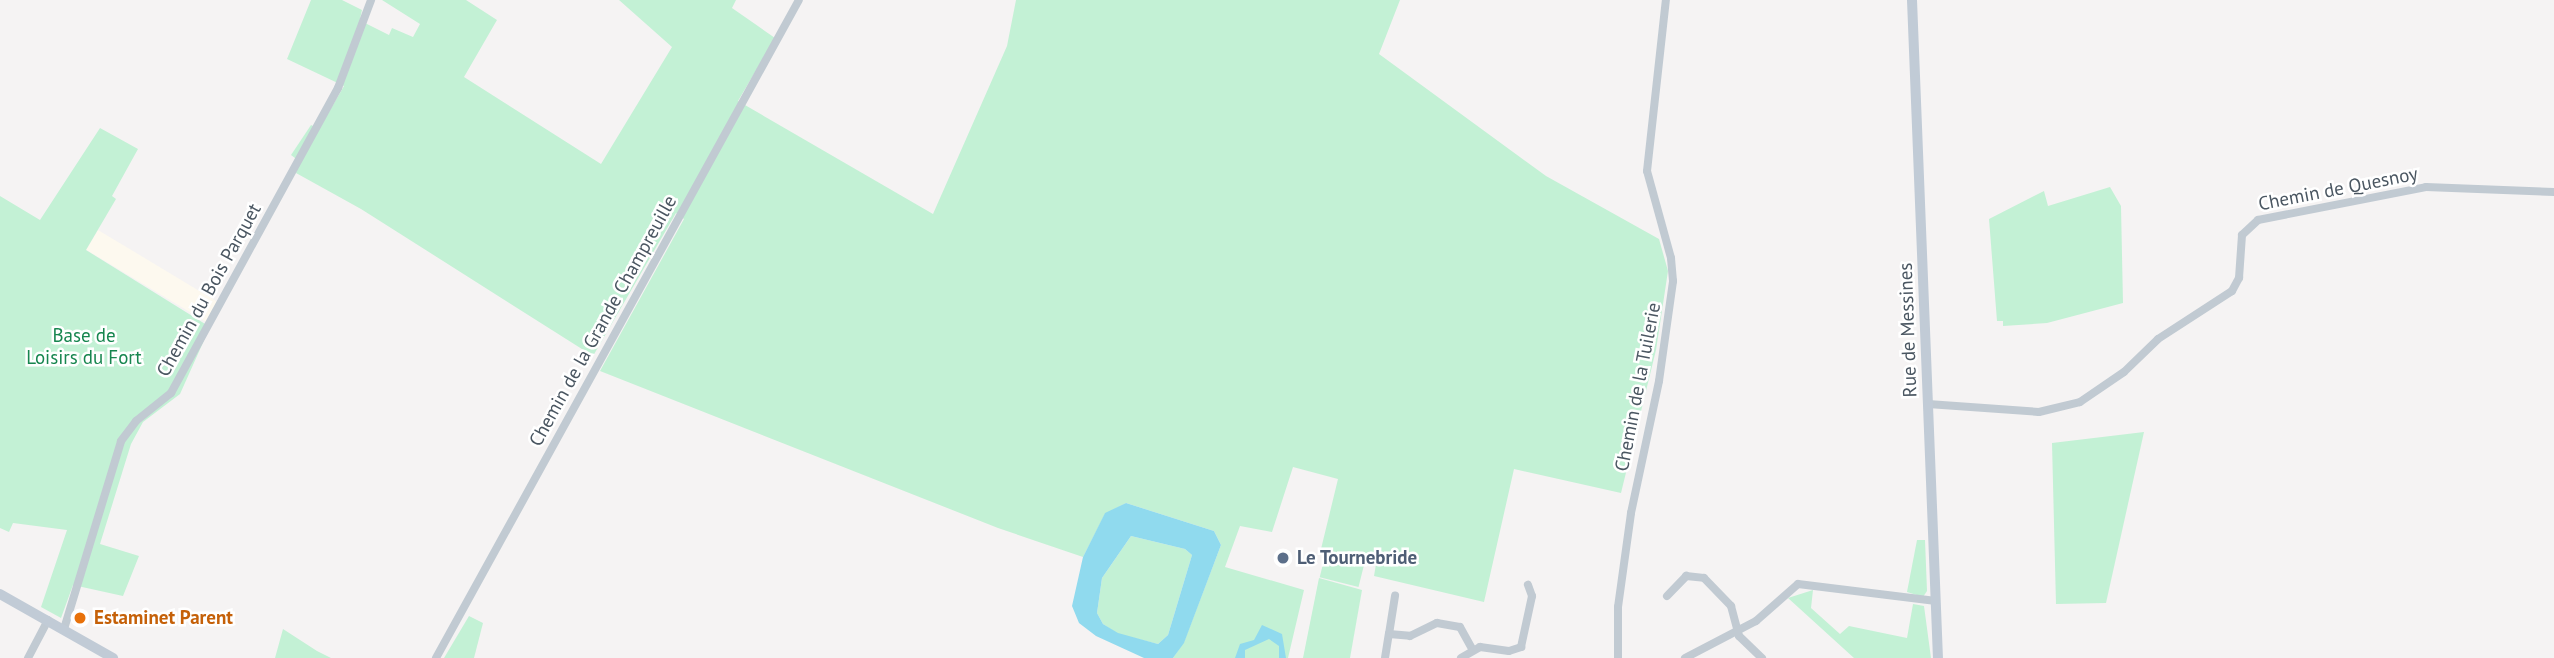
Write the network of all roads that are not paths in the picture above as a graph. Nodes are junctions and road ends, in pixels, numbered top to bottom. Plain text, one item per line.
1 (371, 0) edge
2 (799, 0) edge
3 (1666, 0) edge
4 (1912, 0) edge
5 (2554, 192) edge
6 (1928, 404) junction
7 (1528, 585) dead end
8 (0, 594) edge
9 (1395, 595) dead end
10 (1667, 596) dead end
11 (1936, 601) junction
12 (48, 620) junction
13 (1738, 628) junction
14 (64, 629) junction
15 (1389, 634) junction
16 (95, 646) junction
17 (1474, 650) junction
18 (1511, 655) edge
19 (28, 658) edge
20 (113, 658) edge
21 (123, 658) edge
22 (436, 658) edge
23 (1385, 658) edge
24 (1461, 658) edge
25 (1618, 658) edge
26 (1685, 658) edge
27 (1762, 658) edge
28 (1938, 658) edge

1 - 14 street, Chemin du Bois Parquet
2 - 22 street, Chemin de la Grande Champreuille
3 - 25 street, Chemin de la Tuilerie
4 - 6 main road, Rue de Messines
5 - 6 street, Chemin de Quesnoy
6 - 11 main road, Rue de Messines
7 - 18 street
8 - 12 main road
9 - 15 street
10 - 13 street
11 - 13 street
11 - 28 main road, Rue de Messines
12 - 14 main road
12 - 19 street
13 - 26 street
13 - 27 street
14 - 16 main road
15 - 17 street
15 - 23 street
16 - 20 main road
16 - 21 main road
17 - 18 street
17 - 24 street

